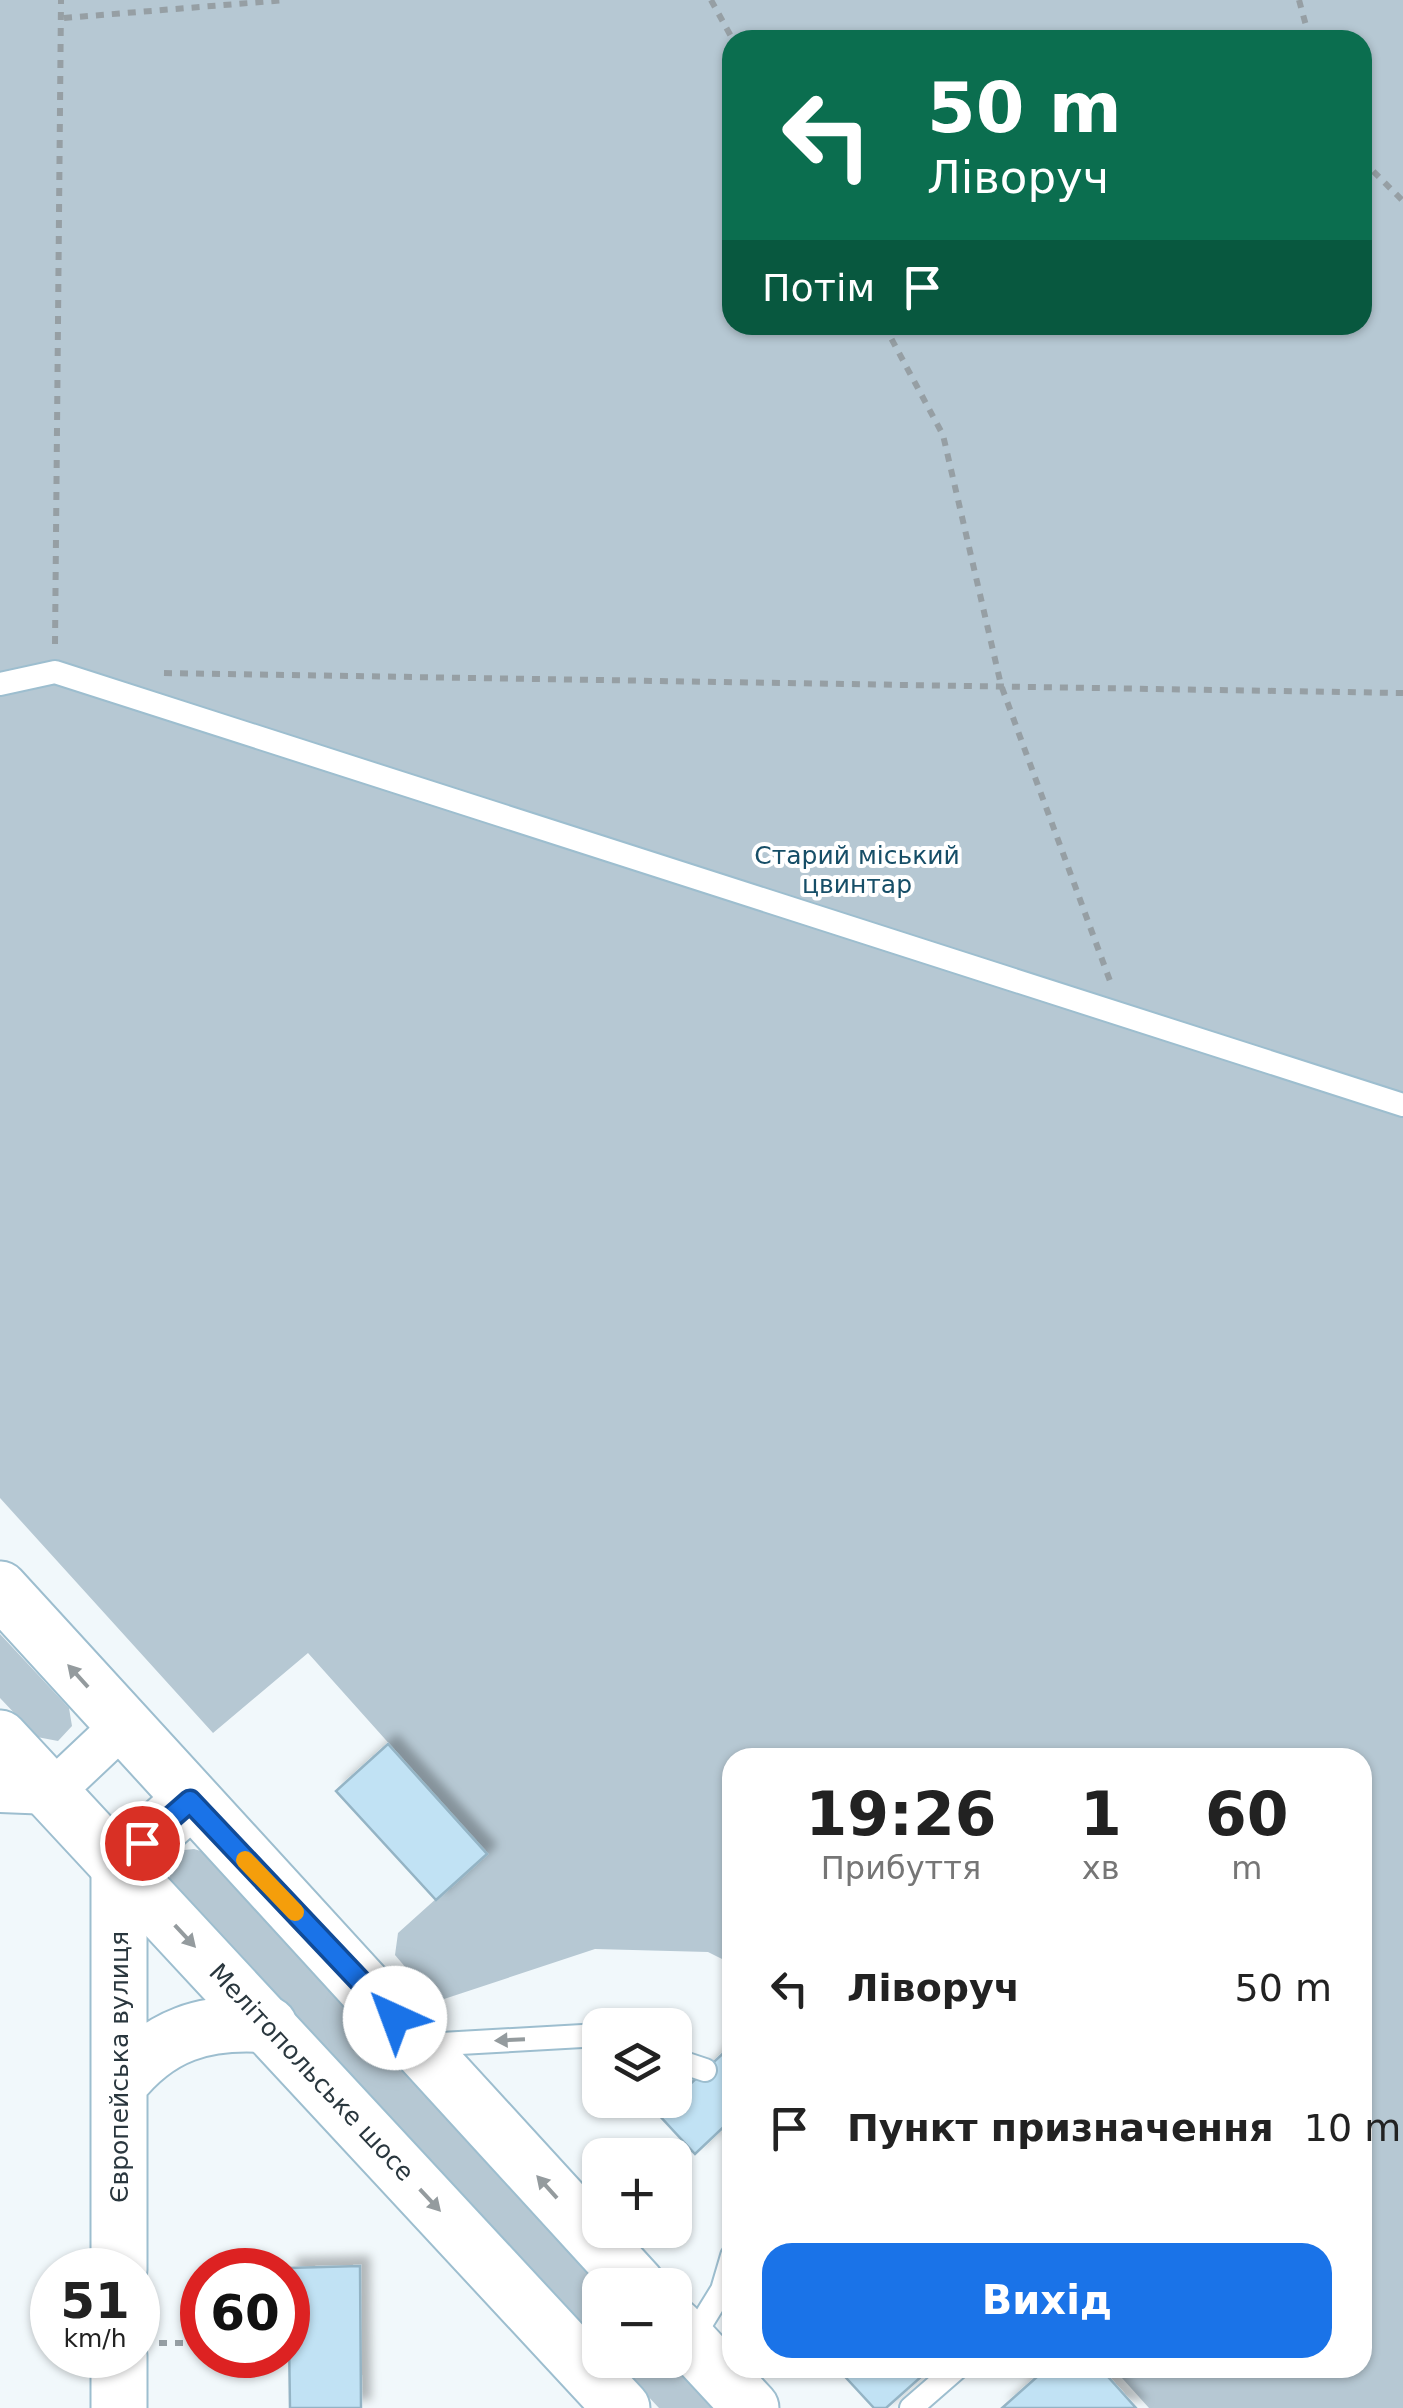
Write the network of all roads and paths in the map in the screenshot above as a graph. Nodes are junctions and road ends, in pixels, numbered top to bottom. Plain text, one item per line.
1 (61, 0) edge
2 (286, 0) edge
3 (711, 0) edge
4 (1299, 0) edge
5 (64, 18) junction
6 (727, 30) edge
7 (1307, 30) edge
8 (1372, 170) edge
9 (1403, 200) edge
10 (889, 335) edge
11 (55, 672) junction
12 (154, 673) dead end
13 (0, 684) edge
14 (1001, 684) junction
15 (1403, 693) edge
16 (1122, 1015) junction
17 (1403, 1105) edge
18 (0, 1589) edge
19 (122, 1726) junction
20 (0, 1738) edge
21 (25, 1792) edge
22 (190, 1801) junction
23 (119, 1864) junction
24 (269, 2026) junction
25 (582, 2037) edge
26 (420, 2046) junction
27 (692, 2065) edge
28 (706, 2070) dead end
29 (119, 2085) junction
30 (119, 2248) edge
31 (622, 2268) edge
32 (722, 2290) edge
33 (692, 2323) edge
34 (692, 2345) edge
35 (722, 2377) edge
36 (129, 2378) edge
37 (723, 2378) edge
38 (946, 2378) edge
39 (120, 2408) edge
40 (622, 2408) edge
41 (751, 2408) edge
42 (911, 2408) edge

1 - 5 path
2 - 5 path
3 - 6 path
4 - 7 path
5 - 11 path
8 - 9 path
10 - 14 path
11 - 13 lane
11 - 16 lane
12 - 14 path
14 - 15 path
14 - 16 path
16 - 17 lane
19 -> 18 main road
19 - 21 street
19 - 22 main road
20 - 21 main road, Мелітопольське шосе
21 - 23 main road, Мелітопольське шосе
22 - 23 main road
22 - 26 main road
23 -> 24 main road, Мелітопольське шосе
23 - 29 main road, Європейська вулиця
24 - 29 main road
24 -> 40 main road, Мелітопольське шосе
25 -> 26 lane
31 -> 26 main road
27 - 28 lane
29 - 30 main road, Європейська вулиця
32 - 33 lane
34 - 35 main road
36 - 39 main road
37 - 41 main road
38 - 42 lane

